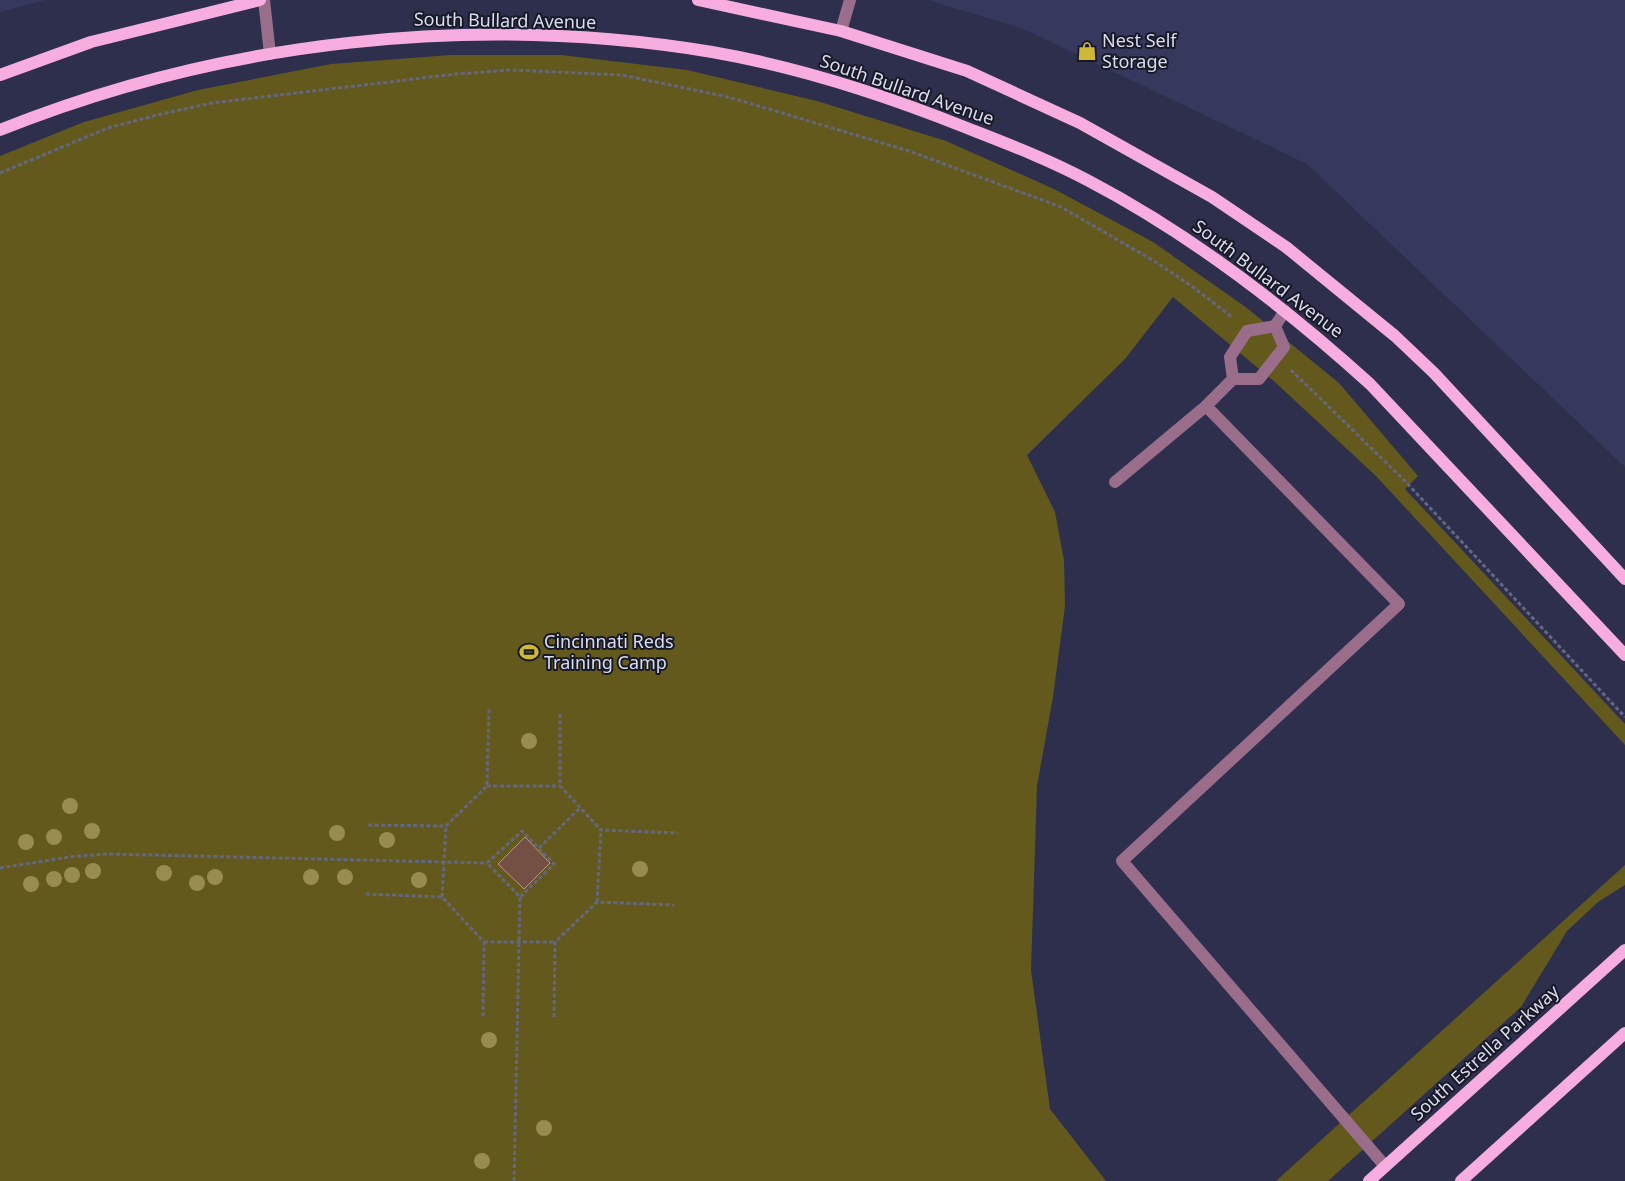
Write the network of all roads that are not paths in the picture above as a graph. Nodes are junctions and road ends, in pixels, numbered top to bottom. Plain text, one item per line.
1 (260, 0) edge
2 (264, 0) edge
3 (698, 0) edge
4 (850, 0) edge
5 (841, 31) junction
6 (270, 54) junction
7 (0, 75) edge
8 (0, 130) edge
9 (1285, 311) junction
10 (1275, 326) junction
11 (1233, 379) junction
12 (1206, 406) junction
13 (1115, 482) dead end
14 (1625, 579) edge
15 (1625, 655) edge
16 (1625, 950) edge
17 (1625, 1033) edge
18 (1385, 1166) junction
19 (1369, 1181) edge
20 (1461, 1181) edge

1 - 7 main road
2 - 6 lane
3 - 5 main road, South Bullard Avenue
4 - 5 lane
5 - 14 main road, South Bullard Avenue
6 - 8 main road, South Bullard Avenue
6 - 9 main road, South Bullard Avenue
9 - 10 lane
9 - 15 main road, South Bullard Avenue
10 - 11 lane
10 - 11 lane
11 - 12 lane
12 - 13 lane
12 - 18 lane
16 - 18 main road, South Estrella Parkway
17 - 20 main road
18 - 19 main road, South Estrella Parkway

